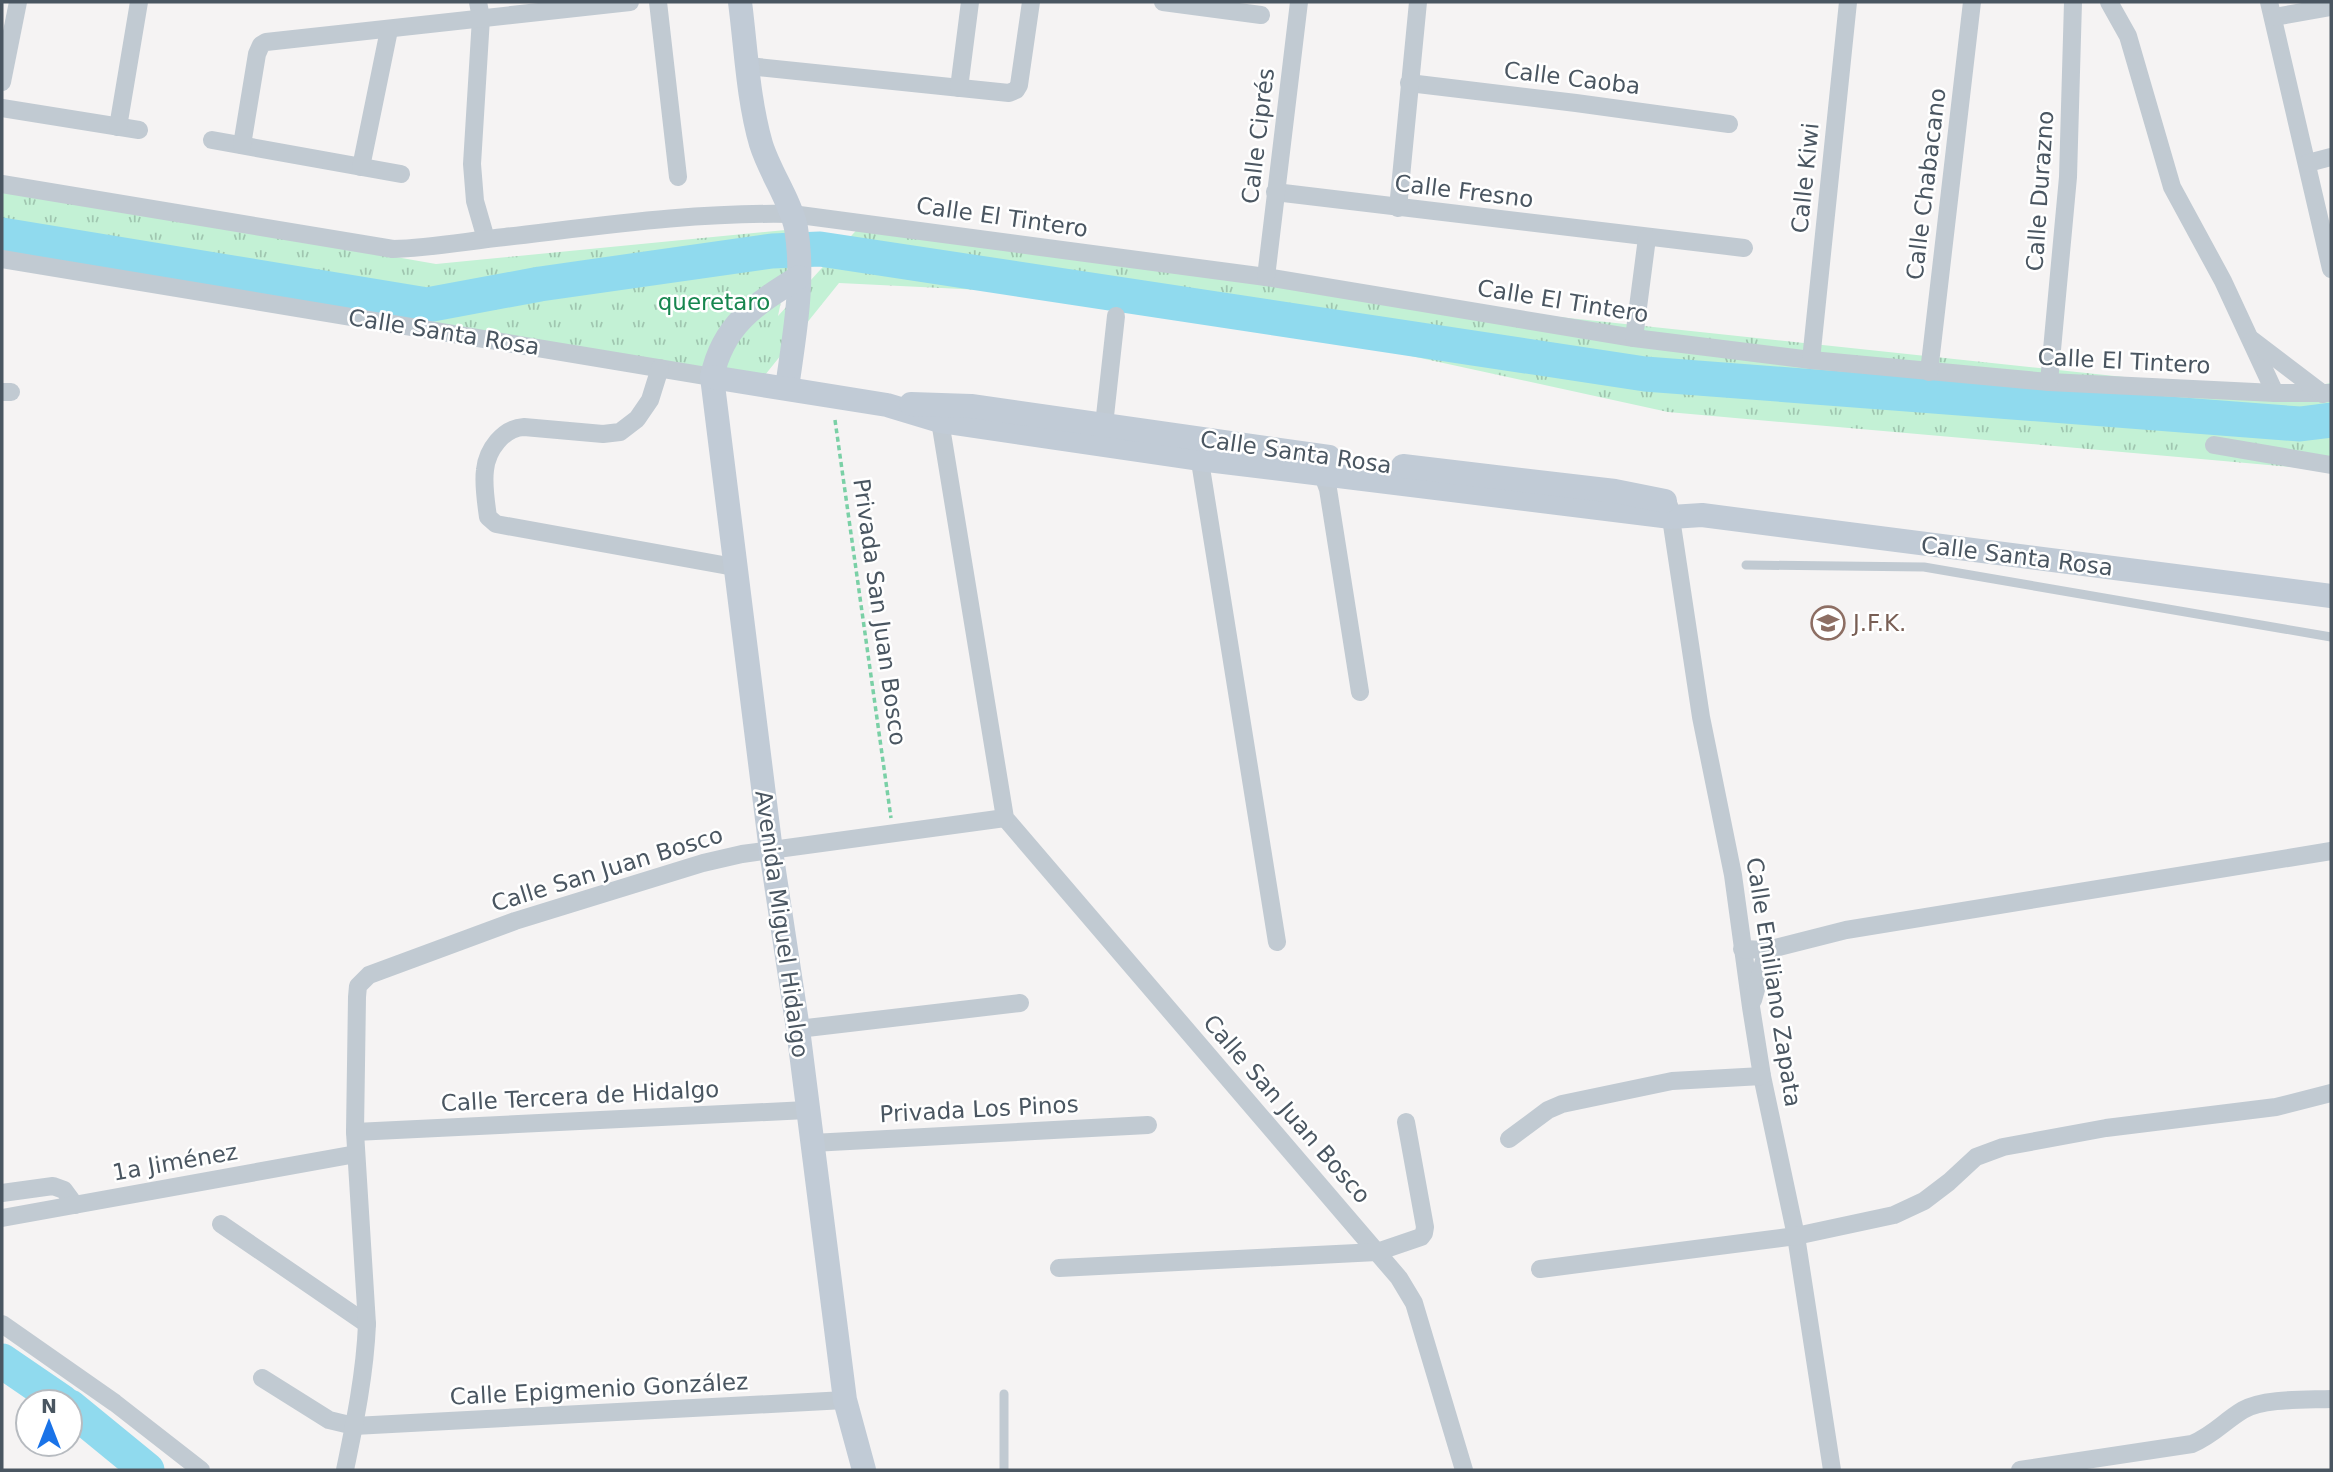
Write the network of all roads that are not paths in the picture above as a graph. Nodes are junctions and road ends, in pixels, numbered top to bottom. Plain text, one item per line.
1 (18, 2) edge
2 (139, 2) edge
3 (629, 2) edge
4 (658, 2) edge
5 (740, 2) edge
6 (970, 2) edge
7 (1031, 2) edge
8 (1163, 2) edge
9 (1299, 2) edge
10 (1418, 2) edge
11 (1847, 2) edge
12 (1972, 2) edge
13 (2073, 2) edge
14 (2109, 2) edge
15 (2331, 7) edge
16 (2272, 9) edge
17 (480, 10) edge
18 (1261, 15) dead end
19 (389, 30) junction
20 (748, 66) junction
21 (2, 82) edge
22 (1409, 83) junction
23 (959, 88) junction
24 (2, 108) edge
25 (1729, 124) dead end
26 (118, 127) junction
27 (139, 130) dead end
28 (212, 141) dead end
29 (242, 145) junction
30 (2331, 157) edge
31 (2308, 163) junction
32 (361, 167) junction
33 (401, 174) dead end
34 (678, 177) dead end
35 (2, 184) edge
36 (1275, 192) junction
37 (1398, 208) junction
38 (794, 221) junction
39 (1647, 238) junction
40 (486, 239) junction
41 (1744, 248) dead end
42 (2, 259) edge
43 (2331, 266) edge
44 (799, 272) junction
45 (1266, 277) junction
46 (1116, 316) dead end
47 (1634, 338) junction
48 (2252, 340) junction
49 (1811, 360) junction
50 (660, 368) junction
51 (1929, 372) junction
52 (712, 377) junction
53 (2049, 382) junction
54 (787, 388) junction
55 (2275, 393) junction
56 (2327, 393) edge
57 (887, 405) junction
58 (940, 421) junction
59 (1104, 425) junction
60 (1069, 430) junction
61 (2214, 445) dead end
62 (1198, 449) junction
63 (1319, 464) junction
64 (2331, 465) edge
65 (1669, 510) junction
66 (1746, 565) dead end
67 (734, 567) junction
68 (2331, 596) edge
69 (2331, 637) edge
70 (1360, 692) dead end
71 (1005, 818) junction
72 (771, 851) junction
73 (2331, 851) edge
74 (1277, 942) dead end
75 (1742, 949) junction
76 (1767, 950) junction
77 (1020, 1003) dead end
78 (1751, 1007) junction
79 (797, 1029) junction
80 (1762, 1076) junction
81 (2331, 1093) edge
82 (807, 1110) junction
83 (1406, 1122) dead end
84 (1148, 1125) dead end
85 (355, 1132) junction
86 (1509, 1139) dead end
87 (812, 1143) junction
88 (356, 1154) junction
89 (2, 1193) edge
90 (75, 1205) junction
91 (2, 1218) edge
92 (222, 1224) dead end
93 (1796, 1236) junction
94 (1377, 1252) junction
95 (1059, 1268) dead end
96 (1540, 1269) dead end
97 (2, 1324) edge
98 (367, 1324) junction
99 (262, 1378) dead end
100 (1003, 1394) dead end
101 (2331, 1399) edge
102 (845, 1400) junction
103 (354, 1426) junction
104 (201, 1470) edge
105 (345, 1470) edge
106 (864, 1470) edge
107 (1004, 1470) edge
108 (1464, 1470) edge
109 (1832, 1470) edge
110 (2020, 1470) edge

1 - 21 street
2 - 26 street
3 - 17 street
4 - 34 street
5 - 20 street
6 - 23 street
7 - 23 street
8 - 18 street
9 - 36 street, Calle Ciprés
10 - 22 street
11 - 49 street, Calle Kiwi
12 - 51 street, Calle Chabacano
13 - 53 street, Calle Durazno
14 - 48 street
15 - 16 street
16 - 31 street
17 - 19 street
17 - 40 street
19 - 29 street
19 - 32 street
20 - 23 street
20 - 38 street
22 - 25 street, Calle Caoba
22 - 37 street
24 - 26 street
26 - 27 street
28 - 29 street
29 - 32 street
30 - 31 street
31 - 43 street
32 - 33 street
35 - 40 street, Calle El Tintero
36 - 37 street, Calle Fresno
36 - 45 street, Calle Ciprés
37 - 39 street, Calle Fresno
38 - 40 street, Calle El Tintero
38 - 44 street
38 - 45 street, Calle El Tintero
39 - 41 street, Calle Fresno
39 - 47 street
42 - 50 street, Calle Santa Rosa
44 - 52 street
44 - 54 street
45 - 47 street, Calle El Tintero
46 - 59 street
47 - 49 street, Calle El Tintero
48 - 55 street
48 - 56 street
49 - 51 street, Calle El Tintero
50 - 52 street, Calle Santa Rosa
50 - 67 street
51 - 53 street, Calle El Tintero
52 - 54 street, Calle Santa Rosa
52 - 67 street, Avenida Miguel Hidalgo
53 - 55 street, Calle El Tintero
54 - 57 street, Calle Santa Rosa
55 - 56 street, Calle El Tintero
57 - 58 street, Calle Santa Rosa
57 - 60 street, Calle Santa Rosa
58 - 60 street, Calle Santa Rosa
58 - 71 street
59 - 60 street, Calle Santa Rosa
59 - 62 street, Calle Santa Rosa
60 - 62 street, Calle Santa Rosa
61 - 64 street
62 - 63 street, Calle Santa Rosa
62 - 74 street
63 - 65 street, Calle Santa Rosa
63 - 70 street
65 - 68 street, Calle Santa Rosa
65 - 75 street, Calle Emiliano Zapata
66 - 69 lane
67 - 72 street, Avenida Miguel Hidalgo
71 - 72 street, Calle San Juan Bosco
71 - 94 street, Calle San Juan Bosco
72 - 79 street, Avenida Miguel Hidalgo
72 - 85 street, Calle San Juan Bosco
73 - 76 street
75 - 76 street
75 - 78 street, Calle Emiliano Zapata
76 - 78 street
77 - 79 street
78 - 80 street, Calle Emiliano Zapata
79 - 82 street, Avenida Miguel Hidalgo
80 - 86 street
80 - 93 street, Calle Emiliano Zapata
81 - 93 street
82 - 85 street, Calle Tercera de Hidalgo
82 - 87 street, Avenida Miguel Hidalgo
83 - 94 street
84 - 87 street, Privada Los Pinos
85 - 88 street
87 - 102 street, Avenida Miguel Hidalgo
88 - 90 street, 1a Jiménez
88 - 98 street
89 - 90 street
90 - 91 street, 1a Jiménez
92 - 98 street
93 - 96 street
93 - 109 street, Calle Emiliano Zapata
94 - 95 street
94 - 108 street, Calle San Juan Bosco
97 - 104 street
98 - 103 street
99 - 103 street
100 - 107 lane
101 - 110 street
102 - 103 street, Calle Epigmenio González
102 - 106 street, Avenida Miguel Hidalgo
103 - 105 street

